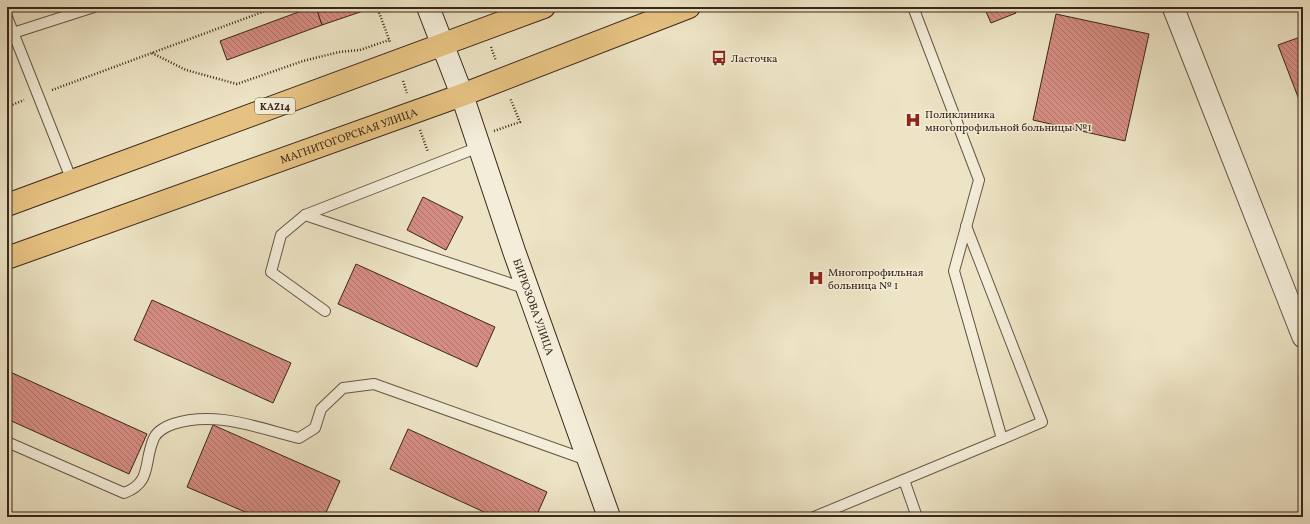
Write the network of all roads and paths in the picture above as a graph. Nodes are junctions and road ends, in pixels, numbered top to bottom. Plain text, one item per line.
1 (94, 7) edge
2 (276, 7) edge
3 (428, 7) edge
4 (544, 7) edge
5 (689, 7) edge
6 (913, 7) edge
7 (1173, 7) edge
8 (7, 17) edge
9 (13, 33) junction
10 (389, 40) dead end
11 (443, 44) junction
12 (152, 53) junction
13 (462, 95) junction
14 (38, 96) junction
15 (7, 107) edge
16 (479, 147) junction
17 (72, 181) junction
18 (7, 205) edge
19 (305, 215) junction
20 (966, 226) junction
21 (7, 258) edge
22 (527, 289) junction
23 (325, 311) dead end
24 (1303, 337) edge
25 (1002, 439) junction
26 (7, 442) edge
27 (589, 461) junction
28 (904, 480) junction
29 (609, 517) edge
30 (814, 517) edge
31 (917, 517) edge

1 - 9 lane
2 - 12 path
3 - 11 street
4 - 11 main road, KAZ14
5 - 13 main road, МАГНИТОГОРСКАЯ УЛИЦА
6 - 20 lane
7 - 24 street
8 - 9 lane
9 - 14 lane
10 - 12 path
11 - 13 street, БИРЮЗОВА УЛИЦА
11 - 17 main road, KAZ14
12 - 14 path
13 - 16 street, БИРЮЗОВА УЛИЦА
13 - 21 main road, МАГНИТОГОРСКАЯ УЛИЦА
14 - 15 path
14 - 17 lane
16 - 19 lane
16 - 22 street, БИРЮЗОВА УЛИЦА
17 - 18 main road, KAZ14
19 - 22 lane
19 - 23 lane
20 - 25 lane
20 - 25 lane
22 - 27 street, БИРЮЗОВА УЛИЦА
25 - 28 lane
26 - 27 lane
27 - 29 street, БИРЮЗОВА УЛИЦА
28 - 30 lane
28 - 31 lane

